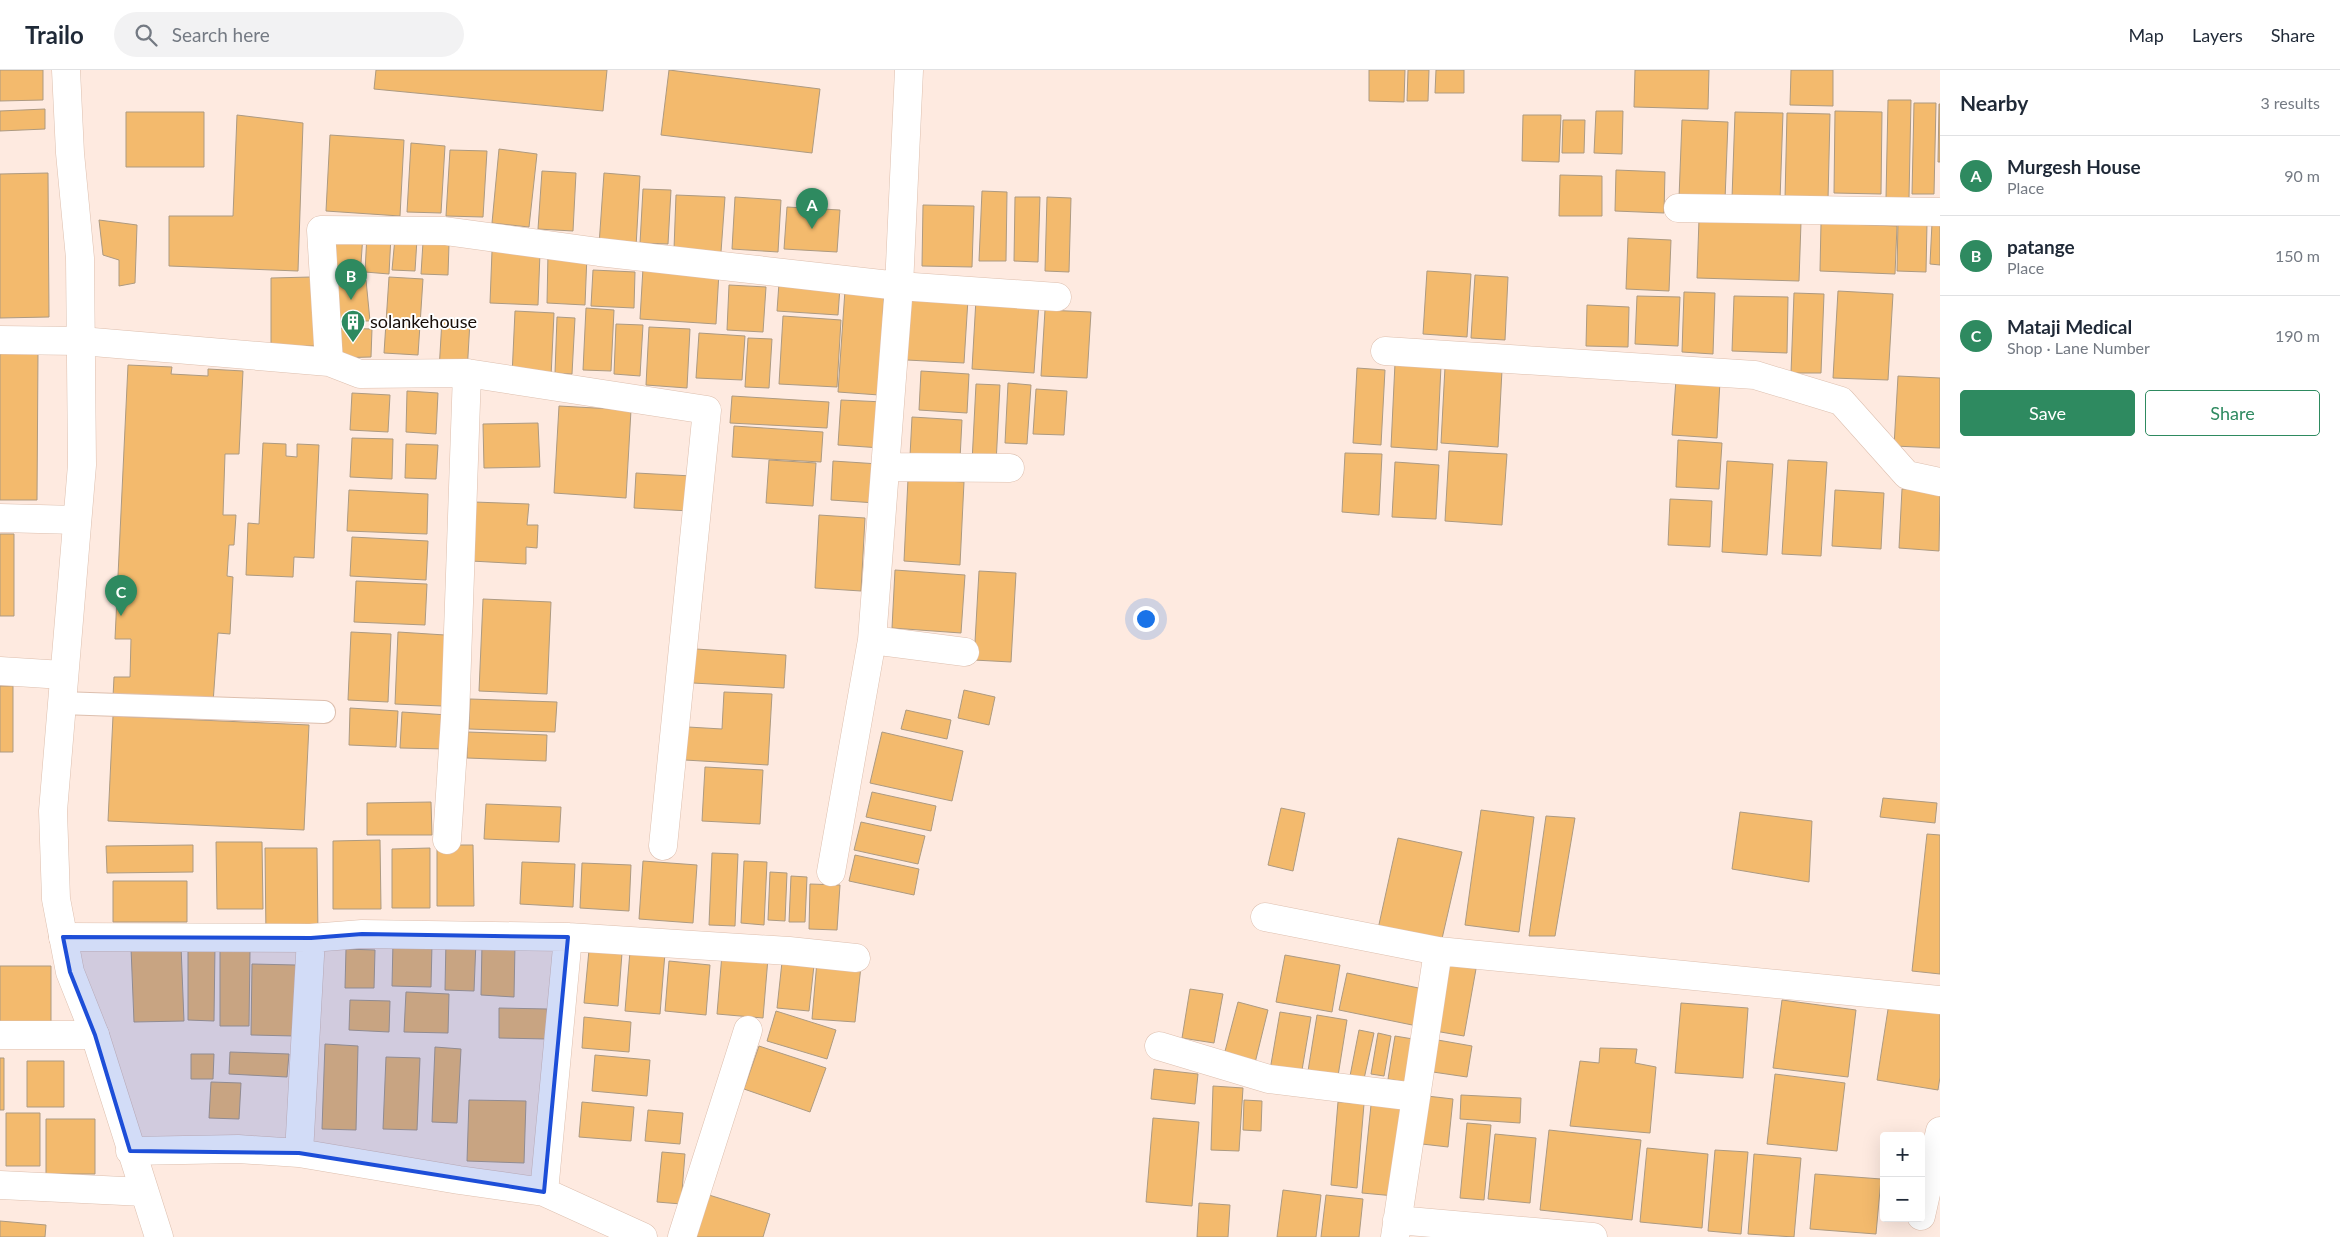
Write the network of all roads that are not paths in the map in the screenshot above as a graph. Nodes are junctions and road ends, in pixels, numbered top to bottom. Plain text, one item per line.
1 (66, 70) edge
2 (909, 70) edge
3 (1678, 208) dead end
4 (1940, 212) edge
5 (899, 286) junction
6 (1057, 297) dead end
7 (0, 340) edge
8 (81, 341) junction
9 (1385, 351) dead end
10 (329, 362) junction
11 (467, 373) junction
12 (886, 467) junction
13 (1010, 468) dead end
14 (1940, 482) edge
15 (0, 518) edge
16 (77, 520) junction
17 (872, 640) junction
18 (965, 652) dead end
19 (0, 672) edge
20 (63, 675) junction
21 (61, 703) junction
22 (324, 712) dead end
23 (447, 840) dead end
24 (662, 846) dead end
25 (831, 872) dead end
26 (1265, 917) dead end
27 (568, 937) junction
28 (63, 938) junction
29 (311, 938) junction
30 (1438, 951) junction
31 (856, 958) dead end
32 (1940, 1000) edge
33 (748, 1030) dead end
34 (0, 1035) edge
35 (95, 1035) junction
36 (1159, 1046) dead end
37 (1416, 1098) junction
38 (1940, 1131) edge
39 (130, 1151) junction
40 (299, 1153) junction
41 (0, 1185) edge
42 (144, 1192) junction
43 (544, 1192) junction
44 (1925, 1199) edge
45 (1920, 1222) edge
46 (1396, 1228) edge
47 (159, 1237) edge
48 (643, 1237) edge
49 (682, 1237) edge
50 (1593, 1237) edge
51 (1917, 1237) edge

1 - 8 street
2 - 5 street
3 - 4 street
5 - 6 street
5 - 10 street
5 - 12 street
7 - 8 street
8 - 10 street
8 - 16 street
9 - 14 street
10 - 11 street
11 - 23 street
11 - 24 street
12 - 13 street
12 - 17 street
15 - 16 street
16 - 20 street
17 - 18 street
17 - 25 street
19 - 20 street
20 - 21 street
21 - 22 lane
21 - 28 street
26 - 30 street
27 - 29 street
27 - 31 street
27 - 43 street
28 - 29 street
28 - 35 street
29 - 40 street
30 - 32 street
30 - 37 street
33 - 49 street
34 - 35 street
35 - 39 street
36 - 37 street
37 - 46 street
38 - 44 street
39 - 40 street
39 - 42 street
40 - 43 street
41 - 42 street
42 - 47 street
43 - 48 street
45 - 51 street
46 - 50 street

